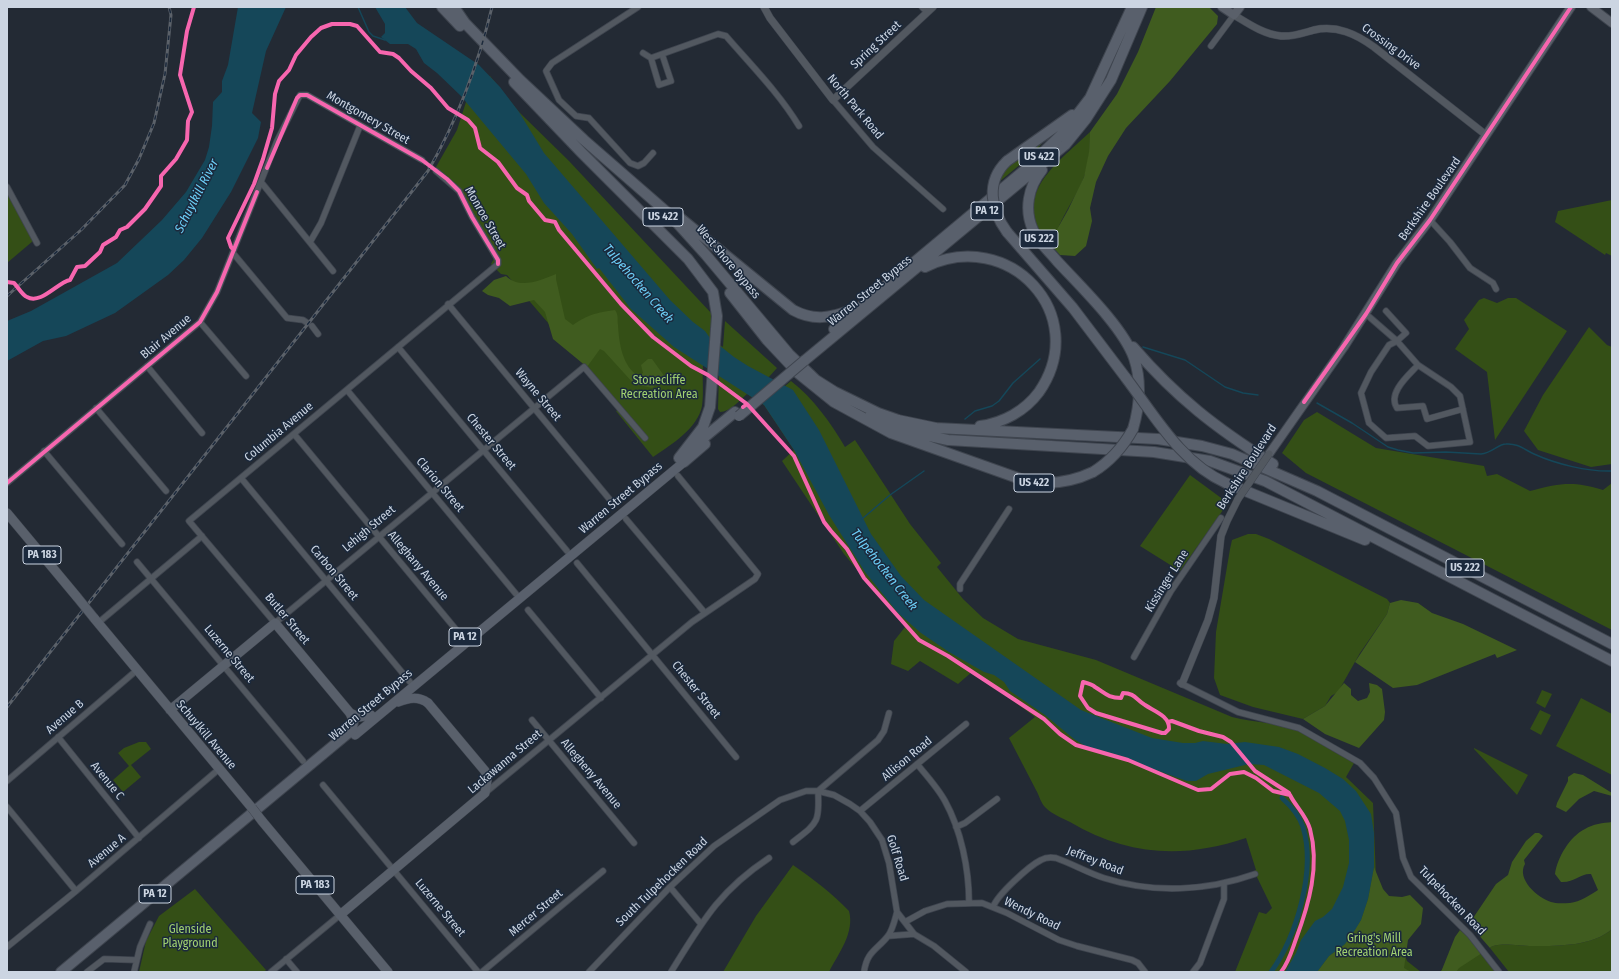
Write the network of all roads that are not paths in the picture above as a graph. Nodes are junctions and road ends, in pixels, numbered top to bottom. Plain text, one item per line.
1 (442, 7) edge
2 (446, 7) edge
3 (454, 7) edge
4 (638, 7) edge
5 (764, 7) edge
6 (1132, 7) edge
7 (1142, 7) edge
8 (1222, 7) edge
9 (1240, 7) edge
10 (1571, 7) edge
11 (1591, 7) edge
12 (927, 9) edge
13 (1234, 14) junction
14 (1612, 23) edge
15 (460, 26) junction
16 (1211, 46) dead end
17 (1112, 51) junction
18 (643, 53) dead end
19 (662, 54) junction
20 (651, 58) junction
21 (497, 65) junction
22 (304, 94) joint
23 (833, 100) junction
24 (360, 126) junction
25 (799, 126) dead end
26 (1486, 135) junction
27 (1065, 145) junction
28 (653, 153) dead end
29 (422, 160) tunnel mouth
30 (436, 171) tunnel mouth
31 (627, 178) junction
32 (261, 182) junction
33 (7, 187) edge
34 (943, 209) dead end
35 (1430, 220) junction
36 (310, 242) junction
37 (37, 243) dead end
38 (233, 253) junction
39 (498, 260) joint
40 (333, 271) dead end
41 (909, 276) junction
42 (1496, 289) dead end
43 (448, 304) junction
44 (860, 306) junction
45 (1386, 311) dead end
46 (1366, 314) junction
47 (1110, 321) junction
48 (200, 322) junction
49 (306, 322) dead end
50 (312, 326) dead end
51 (318, 334) dead end
52 (1397, 342) junction
53 (398, 347) junction
54 (802, 359) junction
55 (1418, 365) junction
56 (147, 366) junction
57 (246, 376) dead end
58 (812, 386) junction
59 (347, 390) junction
60 (534, 407) junction
61 (96, 408) junction
62 (1463, 409) junction
63 (936, 428) junction
64 (202, 433) dead end
65 (294, 434) junction
66 (645, 438) dead end
67 (483, 450) junction
68 (44, 451) junction
69 (1269, 454) joint
70 (682, 460) junction
71 (678, 476) dead end
72 (241, 478) junction
73 (7, 483) edge
74 (166, 491) dead end
75 (1317, 491) junction
76 (432, 493) junction
77 (611, 501) dead end
78 (1009, 509) dead end
79 (7, 513) edge
80 (1221, 518) dead end
81 (626, 519) dead end
82 (202, 536) junction
83 (379, 536) junction
84 (122, 544) dead end
85 (567, 552) junction
86 (137, 562) dead end
87 (577, 563) dead end
88 (151, 578) junction
89 (1453, 579) junction
90 (326, 581) junction
91 (960, 588) dead end
92 (516, 594) junction
93 (528, 610) dead end
94 (705, 613) junction
95 (96, 621) junction
96 (275, 623) junction
97 (463, 638) junction
98 (1612, 644) edge
99 (653, 654) junction
100 (1134, 657) dead end
101 (1612, 661) edge
102 (224, 666) junction
103 (137, 670) junction
104 (424, 678) junction
105 (410, 682) junction
106 (1181, 684) joint
107 (601, 698) junction
108 (428, 703) junction
109 (393, 704) junction
110 (170, 710) junction
111 (889, 713) dead end
112 (371, 715) junction
113 (351, 716) junction
114 (532, 720) dead end
115 (966, 724) dead end
116 (353, 733) junction
117 (58, 737) junction
118 (549, 741) junction
119 (736, 757) dead end
120 (303, 761) dead end
121 (918, 764) junction
122 (219, 769) junction
123 (7, 781) edge
124 (323, 785) dead end
125 (818, 791) junction
126 (485, 793) junction
127 (998, 799) dead end
128 (776, 802) joint
129 (7, 807) edge
130 (860, 811) junction
131 (956, 827) junction
132 (139, 838) junction
133 (793, 842) dead end
134 (634, 843) dead end
135 (769, 858) dead end
136 (394, 870) junction
137 (603, 872) dead end
138 (1255, 874) dead end
139 (1224, 884) junction
140 (670, 887) junction
141 (76, 891) junction
142 (969, 902) junction
143 (993, 907) junction
144 (897, 912) junction
145 (340, 915) junction
146 (905, 922) junction
147 (150, 924) dead end
148 (701, 924) junction
149 (914, 934) junction
150 (888, 936) junction
151 (7, 947) edge
152 (286, 959) junction
153 (136, 960) junction
154 (61, 972) edge
155 (70, 972) edge
156 (86, 972) edge
157 (134, 972) edge
158 (271, 972) edge
159 (297, 972) edge
160 (388, 972) edge
161 (478, 972) edge
162 (482, 972) edge
163 (589, 972) edge
164 (671, 972) edge
165 (864, 972) edge
166 (966, 972) edge
167 (1145, 972) edge
168 (1194, 972) edge
169 (1499, 972) edge

1 - 15 highway
2 - 15 highway, West Shore Bypass / US 422
3 - 31 highway, West Shore Bypass / US 422
4 - 28 street
5 - 23 street, North Park Road
6 - 17 highway, Warren Street Bypass / US 222
7 - 27 highway, Warren Street Bypass / US 222
8 - 13 main road, Crossing Drive
9 - 13 main road
10 - 26 main road, Berkshire Boulevard
11 - 14 main road
12 - 23 street, Spring Street
13 - 16 street
13 - 26 street, Crossing Drive
15 - 21 highway, West Shore Bypass / US 422
17 - 44 highway, Warren Street Bypass / US 422
17 - 89 highway, US 222, bridge
18 - 20 street
19 - 20 street
19 - 20 street
19 - 25 street
21 - 58 highway, West Shore Bypass / US 422
21 - 70 highway
22 - 24 street, Montgomery Street
22 - 32 street, Blair Avenue
23 - 34 street, North Park Road
24 - 29 street, Montgomery Street
24 - 36 street
26 - 35 main road, Berkshire Boulevard
27 - 41 highway, Warren Street Bypass / PA 12
27 - 47 highway, US 222
30 - 39 street, Monroe Street
31 - 44 highway, US 422
31 - 63 highway, West Shore Bypass
32 - 36 street
32 - 38 street, Blair Avenue
33 - 37 street
35 - 42 street
35 - 46 main road, Berkshire Boulevard
36 - 40 street
38 - 48 street, Blair Avenue
38 - 49 street
39 - 43 street, Columbia Avenue
41 - 54 highway, Warren Street Bypass / PA 12
41 - 63 highway
43 - 53 street, Columbia Avenue
43 - 60 street, Wayne Street
44 - 54 highway, Warren Street Bypass / PA 12
45 - 52 street
46 - 52 street
46 - 69 main road, Berkshire Boulevard
47 - 58 highway, US 422, bridge
47 - 75 highway, US 222
48 - 56 street, Blair Avenue
48 - 57 street
50 - 51 street
52 - 55 street
52 - 62 street
53 - 59 street, Columbia Avenue
53 - 67 street, Chester Street
54 - 70 highway, Warren Street Bypass / PA 12
55 - 62 street
55 - 62 street
56 - 61 street, Blair Avenue
56 - 64 street
58 - 89 highway
59 - 65 street, Columbia Avenue
59 - 76 street, Clarion Street
60 - 66 street, Lehigh Street
60 - 67 street, Lehigh Street
60 - 77 street, Wayne Street
61 - 68 street, Blair Avenue
61 - 74 street
63 - 75 highway
65 - 72 street, Columbia Avenue
65 - 83 street, Alleghany Avenue
67 - 76 street, Lehigh Street
67 - 85 street, Chester Street
68 - 73 street, Blair Avenue
68 - 84 street
69 - 106 street, Berkshire Boulevard, bridge
70 - 85 highway, Warren Street Bypass / PA 12
70 - 104 highway, Warren Street Bypass / PA 12
71 - 94 street, Lackawanna Street
72 - 82 street, Columbia Avenue
72 - 90 street, Carbon Street
75 - 98 highway, US 222
76 - 83 street, Lehigh Street
76 - 92 street, Clarion Street
78 - 91 street
79 - 95 main road, Schuylkill Avenue / PA 183, bridge
80 - 100 street, Kissinger Lane
81 - 94 street
82 - 88 street
82 - 96 street, Butler Street
83 - 90 street, Lehigh Street
83 - 97 street, Alleghany Avenue
85 - 92 highway, Warren Street Bypass / PA 12
86 - 88 street, Luzerne Street
87 - 99 street, Chester Street
88 - 95 street
88 - 102 street, Luzerne Street
89 - 101 highway, US 222
90 - 96 street, Lehigh Street
90 - 105 street, Carbon Street
92 - 97 highway, Warren Street Bypass / PA 12
93 - 107 street
94 - 99 street, Lackawanna Street
95 - 103 main road, Schuylkill Avenue / PA 183
96 - 102 main road, Lehigh Street
96 - 113 main road, Butler Street
97 - 105 highway, Warren Street Bypass / PA 12
99 - 107 street, Lackawanna Street
99 - 119 street, Chester Street
102 - 110 main road, Lehigh Street
102 - 120 street, Luzerne Street
103 - 110 main road, Schuylkill Avenue / PA 183
103 - 117 street, Avenue B
104 - 108 highway
104 - 109 highway, Warren Street Bypass / PA 12
105 - 112 highway, Warren Street Bypass / PA 12
106 - 169 street, Tulpehocken Road
107 - 118 street, Lackawanna Street
108 - 109 highway
108 - 126 main road
109 - 116 highway, Warren Street Bypass / PA 12
110 - 122 main road, Schuylkill Avenue / PA 183
111 - 125 street
112 - 113 highway
112 - 116 highway, Warren Street Bypass / PA 12
113 - 116 highway
114 - 118 street, Allegheny Avenue
115 - 121 street, Allison Road
116 - 154 highway, Warren Street Bypass / PA 12
116 - 155 highway, Warren Street Bypass / PA 12
117 - 123 street, Avenue B
117 - 132 street, Avenue C
118 - 126 street, Lackawanna Street
118 - 134 street, Allegheny Avenue
121 - 130 street, Allison Road
121 - 131 street
122 - 132 street, Avenue A
122 - 145 main road, Schuylkill Avenue / PA 183, bridge
124 - 136 street, Luzerne Street
125 - 128 street, Golf Road
125 - 130 street, Golf Road
125 - 133 street
126 - 136 main road, Lackawanna Street
127 - 131 street
128 - 140 street, South Tulpehocken Road
129 - 141 street
130 - 144 street, Golf Road
131 - 142 street
132 - 141 street, Avenue A
135 - 148 street
136 - 145 main road, Lackawanna Street
136 - 161 street, Luzerne Street
137 - 162 street, Mercer Street
138 - 139 street, Jeffrey Road
139 - 143 street, Jeffrey Road
139 - 168 street
140 - 148 street
140 - 163 street, South Tulpehocken Road
141 - 151 street, Avenue A
142 - 143 street, Wendy Road
142 - 146 street, Wendy Road
143 - 167 street, Wendy Road
144 - 146 street
144 - 150 street, Golf Road
145 - 152 street, Lackawanna Street
145 - 160 main road, Schuylkill Avenue / PA 183
146 - 149 street
147 - 153 street
148 - 164 street
149 - 150 street
149 - 166 street
150 - 165 street, Golf Road
152 - 158 street, Lackawanna Street
152 - 159 street
153 - 156 street
153 - 157 street

